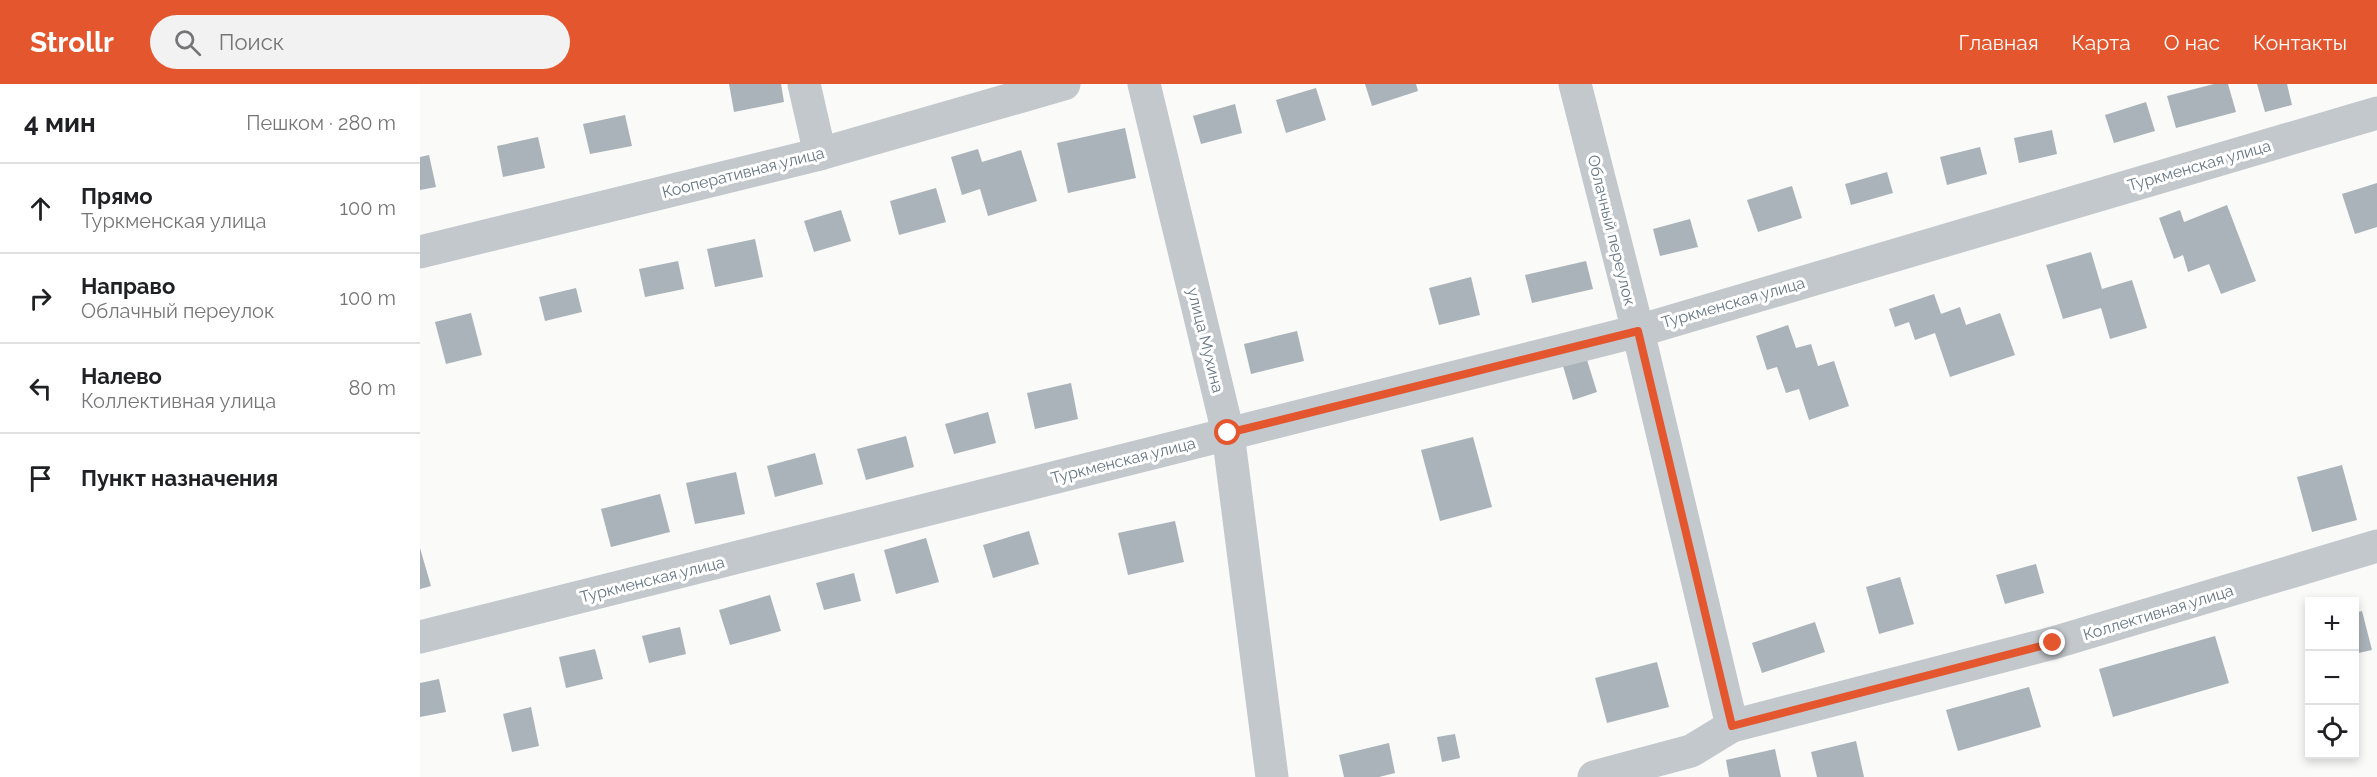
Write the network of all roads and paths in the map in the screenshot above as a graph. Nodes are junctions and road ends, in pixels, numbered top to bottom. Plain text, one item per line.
1 (804, 84) edge
2 (1064, 84) edge
3 (1144, 84) edge
4 (1575, 84) edge
5 (2377, 113) edge
6 (820, 154) junction
7 (420, 252) edge
8 (1638, 331) junction
9 (1228, 433) junction
10 (2377, 546) edge
11 (420, 637) edge
12 (1732, 726) junction
13 (1692, 764) edge
14 (1272, 777) edge
15 (1594, 777) edge

1 - 6 street
2 - 6 street, Кооперативная улица
3 - 9 street, улица Мухина
4 - 8 street, Облачный переулок
5 - 8 street, Туркменская улица
6 - 7 street, Кооперативная улица
8 - 9 street, Туркменская улица
8 - 12 street, Облачный переулок
9 - 11 street, Туркменская улица
9 - 14 street, улица Мухина
10 - 12 street, Коллективная улица
12 - 13 street, Коллективная улица
13 - 15 street, Коллективная улица

